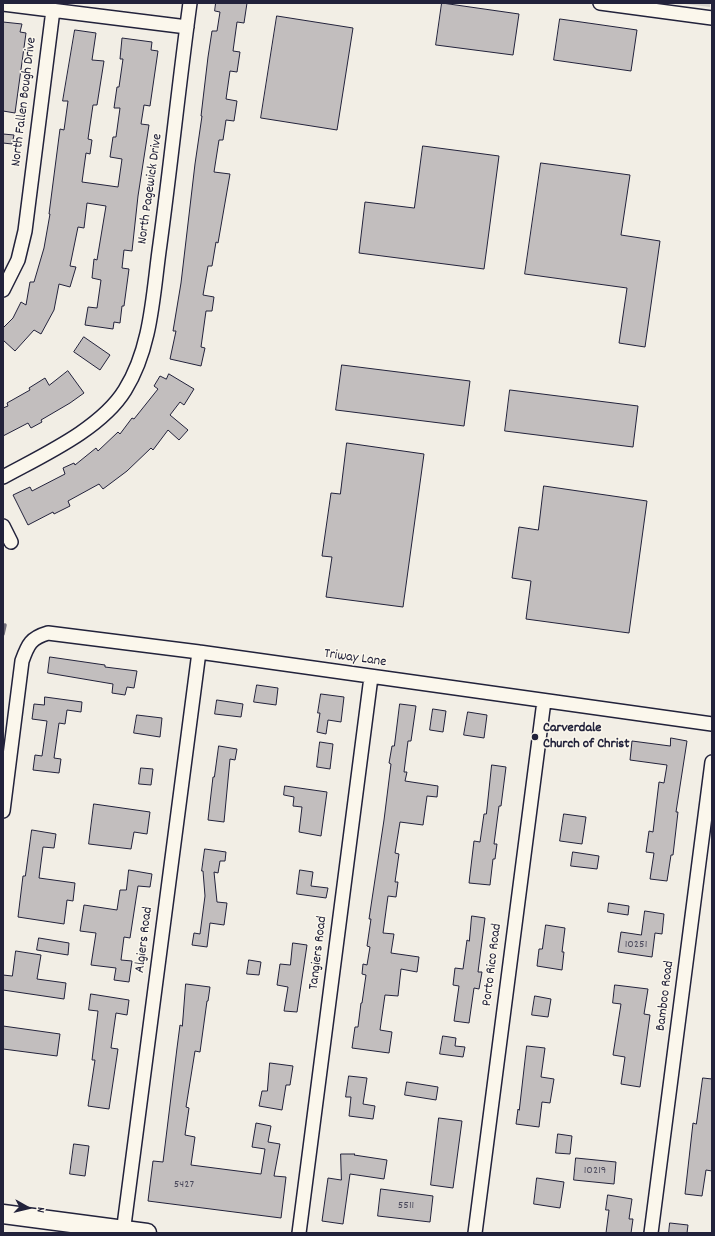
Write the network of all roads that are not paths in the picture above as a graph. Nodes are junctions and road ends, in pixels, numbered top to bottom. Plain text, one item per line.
1 (190, 3) edge
2 (600, 3) edge
3 (3, 4) edge
4 (52, 10) junction
5 (712, 18) edge
6 (187, 27) junction
7 (3, 290) edge
8 (3, 477) edge
9 (3, 526) edge
10 (11, 542) dead end
11 (199, 652) junction
12 (371, 677) junction
13 (544, 701) junction
14 (712, 724) edge
15 (712, 762) edge
16 (3, 811) edge
17 (3, 1214) edge
18 (123, 1231) edge
19 (147, 1233) edge
20 (299, 1233) edge
21 (475, 1233) edge
22 (652, 1233) edge

1 - 6 street, North Pagewick Drive
2 - 5 street
3 - 4 street
4 - 6 street
4 - 7 street, North Fallen Bough Drive
6 - 8 street, North Pagewick Drive
9 - 10 street
11 - 12 street, Triway Lane
11 - 16 street, Triway Lane
11 - 18 street, Algiers Road
12 - 13 street, Triway Lane
12 - 20 street, Tangiers Road
13 - 14 street, Triway Lane
13 - 21 street, Porto Rico Road
15 - 22 street, Bamboo Road
17 - 18 main road
18 - 19 main road

